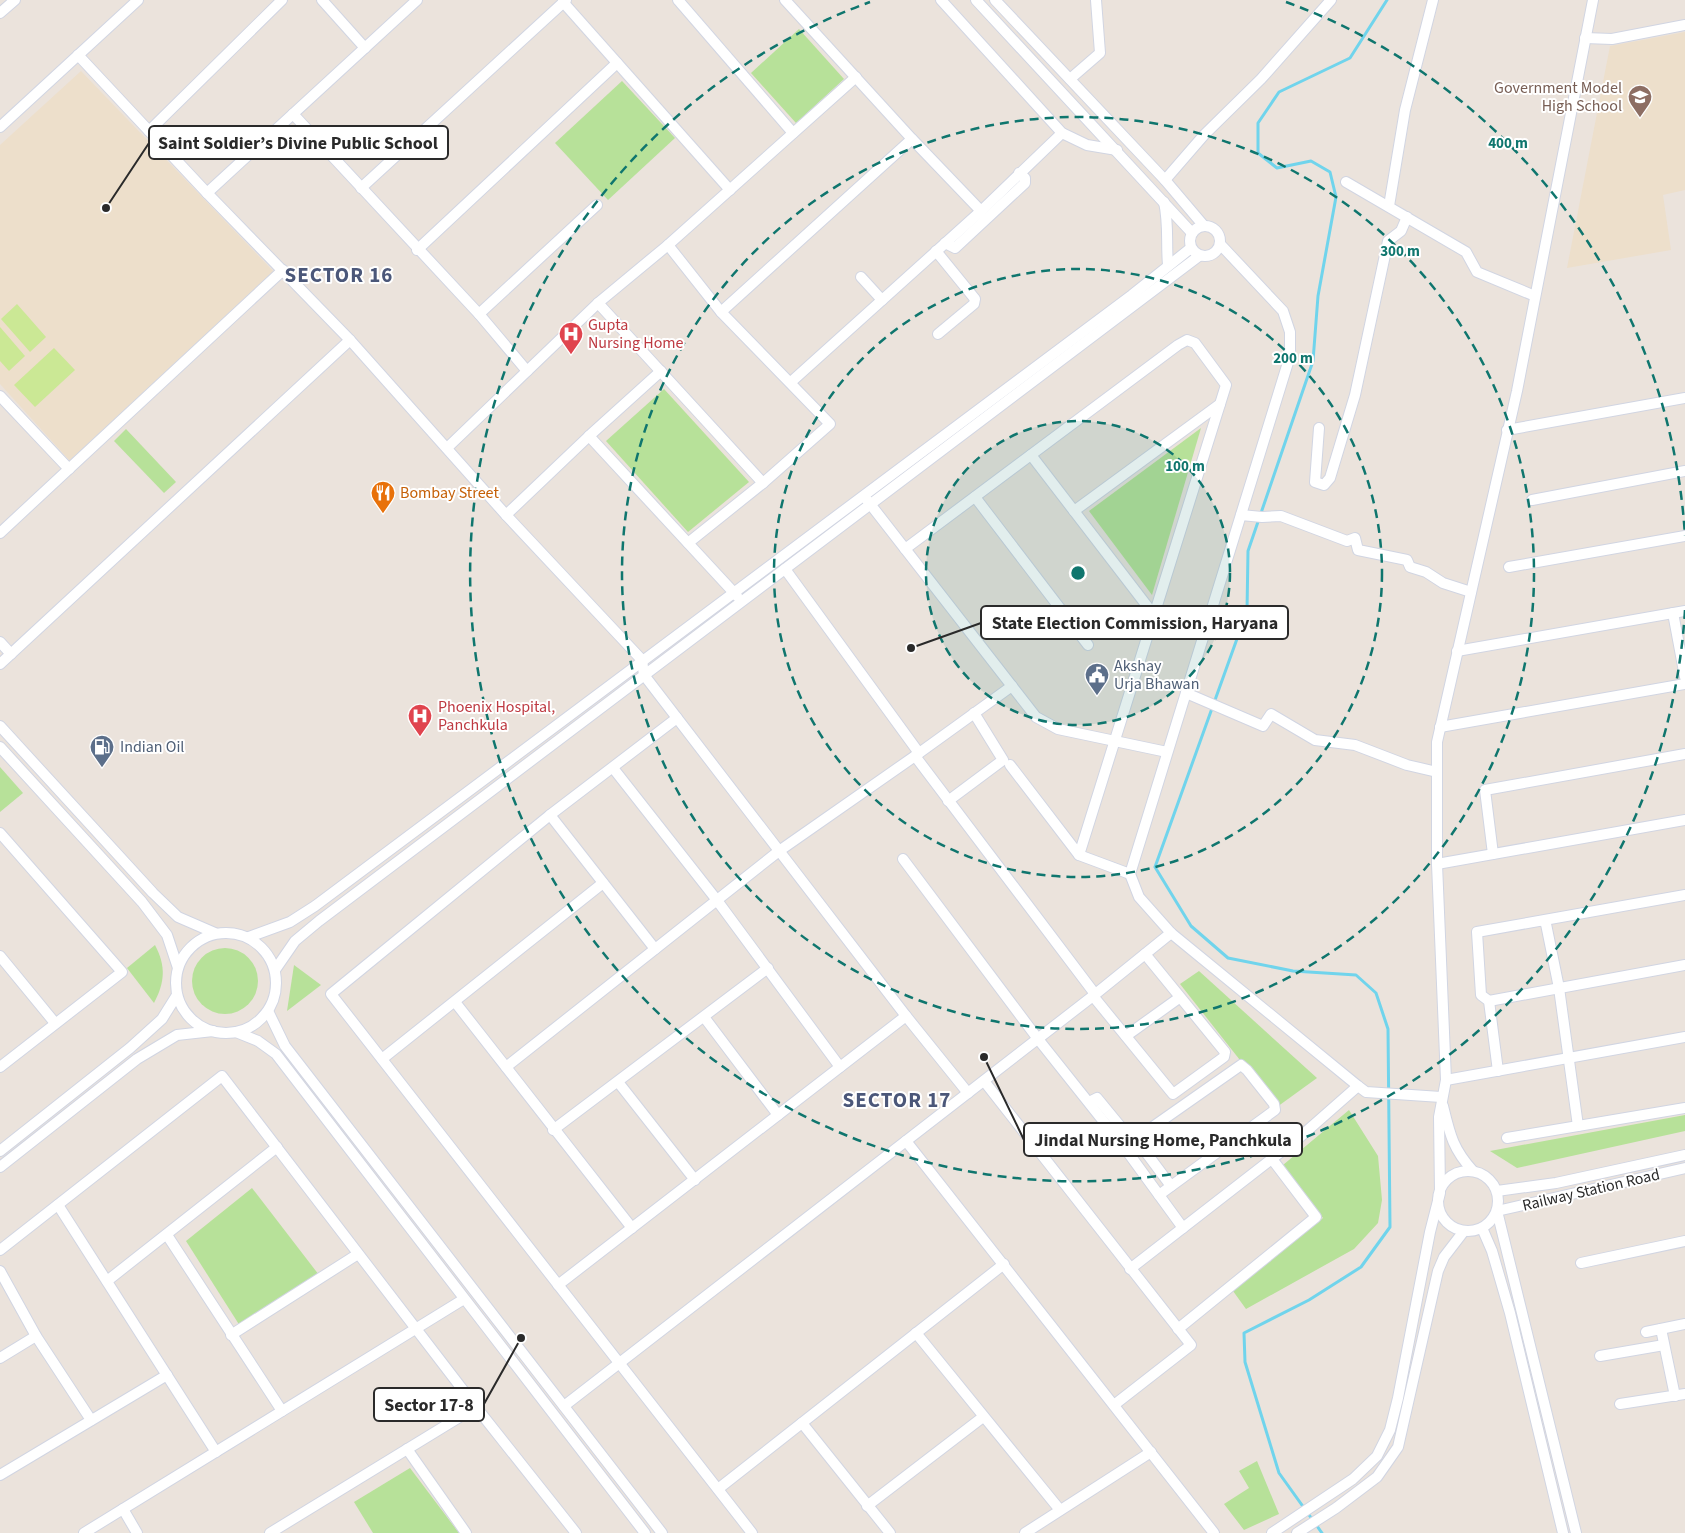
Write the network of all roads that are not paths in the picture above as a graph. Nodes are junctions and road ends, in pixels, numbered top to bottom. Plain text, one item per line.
1 (15, 0) edge
2 (138, 0) edge
3 (282, 0) edge
4 (322, 0) edge
5 (417, 0) edge
6 (678, 0) edge
7 (785, 0) edge
8 (941, 0) edge
9 (976, 0) edge
10 (995, 0) edge
11 (1096, 0) edge
12 (1331, 0) edge
13 (1433, 0) edge
14 (1593, 0) edge
15 (564, 1) edge
16 (0, 14) edge
17 (1685, 25) edge
18 (1585, 38) junction
19 (365, 48) junction
20 (78, 55) junction
21 (617, 63) junction
22 (856, 77) junction
23 (1070, 79) junction
24 (294, 114) junction
25 (1, 125) edge
26 (149, 131) junction
27 (793, 133) junction
28 (1062, 133) junction
29 (912, 139) junction
30 (1117, 150) junction
31 (1019, 173) junction
32 (1165, 180) junction
33 (1346, 182) dead end
34 (361, 188) junction
35 (730, 190) junction
36 (207, 193) junction
37 (1164, 201) junction
38 (597, 205) dead end
39 (1389, 206) junction
40 (981, 210) junction
41 (1407, 217) junction
42 (1204, 226) junction
43 (1192, 233) junction
44 (945, 243) junction
45 (1220, 244) junction
46 (668, 245) junction
47 (1191, 248) junction
48 (417, 250) junction
49 (936, 251) junction
50 (1199, 256) junction
51 (1168, 265) junction
52 (283, 270) junction
53 (861, 277) dead end
54 (1535, 296) junction
55 (882, 300) junction
56 (598, 303) junction
57 (721, 312) junction
58 (479, 314) junction
59 (938, 334) dead end
60 (350, 340) junction
61 (661, 371) junction
62 (527, 372) junction
63 (791, 382) junction
64 (0, 396) edge
65 (1685, 398) edge
66 (1221, 403) junction
67 (1318, 428) dead end
68 (1508, 430) junction
69 (589, 436) junction
70 (447, 448) junction
71 (1031, 455) junction
72 (69, 469) junction
73 (1685, 471) edge
74 (763, 483) junction
75 (863, 495) junction
76 (975, 497) junction
77 (1532, 500) dead end
78 (870, 505) junction
79 (1074, 510) junction
80 (506, 515) junction
81 (1241, 515) junction
82 (2, 526) edge
83 (1685, 536) edge
84 (688, 543) junction
85 (905, 550) junction
86 (1509, 567) dead end
87 (785, 569) junction
88 (734, 592) junction
89 (1471, 592) junction
90 (742, 601) junction
91 (1685, 611) edge
92 (1673, 613) junction
93 (1154, 615) junction
94 (0, 642) edge
95 (1088, 645) dead end
96 (1457, 651) junction
97 (11, 654) junction
98 (642, 660) junction
99 (0, 664) edge
100 (644, 675) junction
101 (1685, 676) edge
102 (1685, 684) edge
103 (1012, 686) junction
104 (1186, 693) junction
105 (974, 713) junction
106 (677, 718) junction
107 (0, 726) edge
108 (1440, 727) junction
109 (1115, 741) junction
110 (0, 747) edge
111 (1167, 752) junction
112 (917, 754) junction
113 (1685, 754) edge
114 (1010, 765) dead end
115 (613, 768) junction
116 (1437, 772) junction
117 (948, 801) junction
118 (550, 815) junction
119 (1685, 820) edge
120 (1, 838) edge
121 (779, 851) junction
122 (1493, 854) junction
123 (1079, 855) junction
124 (903, 859) dead end
125 (1437, 864) junction
126 (1130, 874) junction
127 (603, 883) junction
128 (1685, 895) edge
129 (716, 900) junction
130 (1543, 920) junction
131 (215, 933) junction
132 (1171, 933) junction
133 (249, 937) junction
134 (655, 949) junction
135 (1145, 954) junction
136 (0, 956) edge
137 (1685, 966) edge
138 (178, 968) junction
139 (768, 968) junction
140 (276, 970) junction
141 (1559, 988) junction
142 (1094, 995) junction
143 (178, 996) junction
144 (1178, 998) junction
145 (1489, 1001) junction
146 (455, 1002) junction
147 (268, 1011) junction
148 (906, 1016) junction
149 (704, 1017) junction
150 (55, 1022) junction
151 (214, 1031) junction
152 (236, 1032) junction
153 (1126, 1036) junction
154 (1685, 1037) edge
155 (1038, 1039) junction
156 (1568, 1058) junction
157 (382, 1059) junction
158 (0, 1067) edge
159 (506, 1067) junction
160 (840, 1067) junction
161 (1499, 1071) junction
162 (1446, 1080) junction
163 (984, 1081) junction
164 (618, 1082) junction
165 (1358, 1086) junction
166 (968, 1092) junction
167 (1441, 1097) junction
168 (1089, 1102) junction
169 (1685, 1108) edge
170 (778, 1115) junction
171 (1120, 1126) dead end
172 (1578, 1126) junction
173 (553, 1130) junction
174 (1136, 1138) junction
175 (1507, 1138) dead end
176 (906, 1141) junction
177 (277, 1147) junction
178 (1124, 1147) junction
179 (0, 1151) edge
180 (1685, 1154) edge
181 (1272, 1159) junction
182 (0, 1167) edge
183 (1685, 1168) edge
184 (1473, 1171) junction
185 (694, 1180) junction
186 (1171, 1186) junction
187 (1497, 1190) junction
188 (1440, 1193) junction
189 (1159, 1195) junction
190 (58, 1205) junction
191 (1497, 1211) junction
192 (632, 1228) junction
193 (1184, 1228) junction
194 (1482, 1228) junction
195 (1464, 1231) junction
196 (168, 1234) junction
197 (1685, 1241) edge
198 (0, 1250) edge
199 (358, 1254) junction
200 (1004, 1264) junction
201 (1581, 1264) dead end
202 (1130, 1269) junction
203 (0, 1271) edge
204 (107, 1281) junction
205 (558, 1285) junction
206 (464, 1299) junction
207 (1685, 1324) edge
208 (416, 1329) junction
209 (1178, 1329) junction
210 (1661, 1329) junction
211 (1646, 1332) dead end
212 (916, 1333) junction
213 (231, 1335) junction
214 (36, 1336) junction
215 (1664, 1345) junction
216 (1600, 1356) dead end
217 (0, 1358) edge
218 (620, 1362) junction
219 (167, 1375) junction
220 (1680, 1395) edge
221 (1620, 1404) dead end
222 (1114, 1405) junction
223 (564, 1406) junction
224 (476, 1408) junction
225 (282, 1412) junction
226 (983, 1417) junction
227 (91, 1420) junction
228 (802, 1423) junction
229 (407, 1450) junction
230 (216, 1452) junction
231 (1151, 1452) junction
232 (0, 1475) edge
233 (718, 1489) junction
234 (867, 1506) junction
235 (123, 1509) junction
236 (1060, 1510) junction
237 (84, 1533) edge
238 (137, 1533) edge
239 (270, 1533) edge
240 (466, 1533) edge
241 (576, 1533) edge
242 (645, 1533) edge
243 (662, 1533) edge
244 (752, 1533) edge
245 (890, 1533) edge
246 (1025, 1533) edge
247 (1214, 1533) edge
248 (1272, 1533) edge
249 (1297, 1533) edge
250 (1563, 1533) edge
251 (1576, 1533) edge

1 - 16 street
2 - 20 street
3 - 26 street
4 - 19 street
5 - 19 street
6 - 27 street
7 - 22 street
8 - 28 street
9 - 30 street
10 - 23 street
11 - 23 street
12 - 32 street
13 - 39 street
14 - 18 street
15 - 21 street
15 - 34 street
17 - 18 street
18 - 54 street
19 - 24 street
20 - 25 street
20 - 26 street
21 - 35 street
21 - 48 street
22 - 27 street
22 - 29 street
23 - 32 street
24 - 34 street
24 - 36 street
26 - 36 street
27 - 35 street
28 - 30 street
28 - 31 street
29 - 40 street
29 - 57 street
30 - 37 street
31 - 40 street
31 - 44 street
32 - 42 street
33 - 39 street
34 - 48 street
35 - 46 street
36 - 52 street
37 - 43 street
37 - 51 street
38 - 58 street
39 - 41 street
40 - 44 street
41 - 54 street
41 - 67 street
42 - 43 street
42 - 45 street
43 - 47 street
44 - 49 street
45 - 50 street
45 - 81 street
46 - 56 street
46 - 57 street
47 - 50 street
47 - 51 street
48 - 58 street
49 - 55 street
49 - 59 street
50 - 78 street
51 - 75 street
52 - 60 street
52 - 72 street
53 - 55 street
54 - 68 street
55 - 63 street
56 - 61 street
56 - 62 street
57 - 63 street
58 - 62 street
60 - 70 street
60 - 97 street
61 - 69 street
61 - 74 street
62 - 70 street
63 - 74 street
64 - 72 street
65 - 68 street
66 - 71 street
66 - 79 street
66 - 93 street
68 - 89 street
69 - 80 street
69 - 84 street
70 - 80 street
71 - 76 street
71 - 79 street
72 - 82 street
73 - 77 street
74 - 84 street
75 - 78 street
75 - 88 street
76 - 85 street
76 - 95 street
78 - 85 street
78 - 87 street
79 - 93 street
80 - 98 street
81 - 89 street
81 - 104 street
83 - 86 street
84 - 88 street
85 - 103 street
87 - 90 street
87 - 112 street
88 - 90 street
88 - 98 street
89 - 96 street
90 - 100 street
91 - 92 street
92 - 96 street
92 - 101 street
93 - 109 street
94 - 97 street
96 - 108 street
97 - 99 street
98 - 100 street
98 - 133 street
100 - 106 street
100 - 140 street
102 - 108 street
103 - 105 street
103 - 109 street
104 - 111 street
104 - 116 street
105 - 112 street
105 - 117 street
106 - 115 street
106 - 121 street
107 - 131 street
108 - 116 street
109 - 111 street
109 - 123 street
110 - 138 street
111 - 126 street
112 - 117 street
112 - 121 street
113 - 122 street
114 - 123 street
115 - 118 street
115 - 129 street
116 - 125 street
117 - 142 street
118 - 127 street
118 - 157 street
119 - 122 street
120 - 150 street
121 - 129 street
121 - 148 street
122 - 125 street
123 - 126 street
124 - 155 street
125 - 162 street
126 - 132 street
127 - 134 street
127 - 146 street
128 - 130 street
129 - 134 street
129 - 139 street
130 - 141 street
130 - 145 street
131 - 133 street
131 - 138 street
132 - 135 street
132 - 165 street
133 - 140 street
134 - 159 street
135 - 142 street
135 - 144 street
136 - 150 street
137 - 141 street
138 - 143 street
139 - 149 street
139 - 160 street
140 - 147 street
141 - 145 street
141 - 156 street
142 - 153 street
142 - 155 street
143 - 151 street
143 - 179 street
144 - 153 street
144 - 153 street
145 - 161 street
146 - 157 street
146 - 159 street
147 - 152 street
147 - 223 street
148 - 160 street
148 - 166 street
149 - 164 street
149 - 170 street
150 - 158 street
151 - 152 street
151 - 182 street
152 - 206 street
154 - 156 street
155 - 163 street
155 - 168 street
156 - 161 street
156 - 172 street
157 - 205 street
159 - 173 street
160 - 170 street
161 - 162 street
162 - 167 street
163 - 166 street
163 - 202 street
164 - 173 street
164 - 185 street
165 - 167 street
165 - 181 street
166 - 176 street
167 - 184 street
167 - 188 street
168 - 171 street
168 - 178 street
169 - 172 street
170 - 185 street
172 - 175 street
173 - 192 street
174 - 178 street
174 - 186 street
174 - 186 street
176 - 200 street
176 - 218 street
177 - 190 street
177 - 196 street
177 - 199 street
178 - 189 street
180 - 187 street, Railway Station Road
181 - 193 street
181 - 209 street
183 - 191 street, Railway Station Road
184 - 187 street
184 - 188 street
185 - 192 street
186 - 189 street
187 - 191 street
188 - 195 street
188 - 248 street
189 - 193 street
190 - 198 street
190 - 204 street
191 - 194 street
191 - 251 street
192 - 205 street
193 - 202 street
194 - 195 street
194 - 250 street
195 - 249 street
196 - 204 street
196 - 213 street
197 - 201 street
199 - 208 street
199 - 213 street
200 - 212 street
200 - 222 street
202 - 209 street
203 - 214 street
204 - 219 street
205 - 218 street
206 - 208 street
206 - 242 street
207 - 210 street
208 - 224 street
208 - 225 street
209 - 222 street
210 - 211 street
210 - 215 street
212 - 226 street
212 - 228 street
213 - 225 street
214 - 217 street
214 - 227 street
215 - 216 street
215 - 220 street
218 - 223 street
218 - 233 street
219 - 227 street
219 - 230 street
220 - 221 street
222 - 231 street
223 - 243 street
224 - 229 street
224 - 241 street
225 - 230 street
226 - 234 street
226 - 236 street
227 - 232 street
228 - 233 street
228 - 234 street
229 - 239 street
229 - 240 street
230 - 235 street
231 - 236 street
231 - 247 street
233 - 244 street
234 - 245 street
235 - 237 street
235 - 238 street
236 - 246 street

